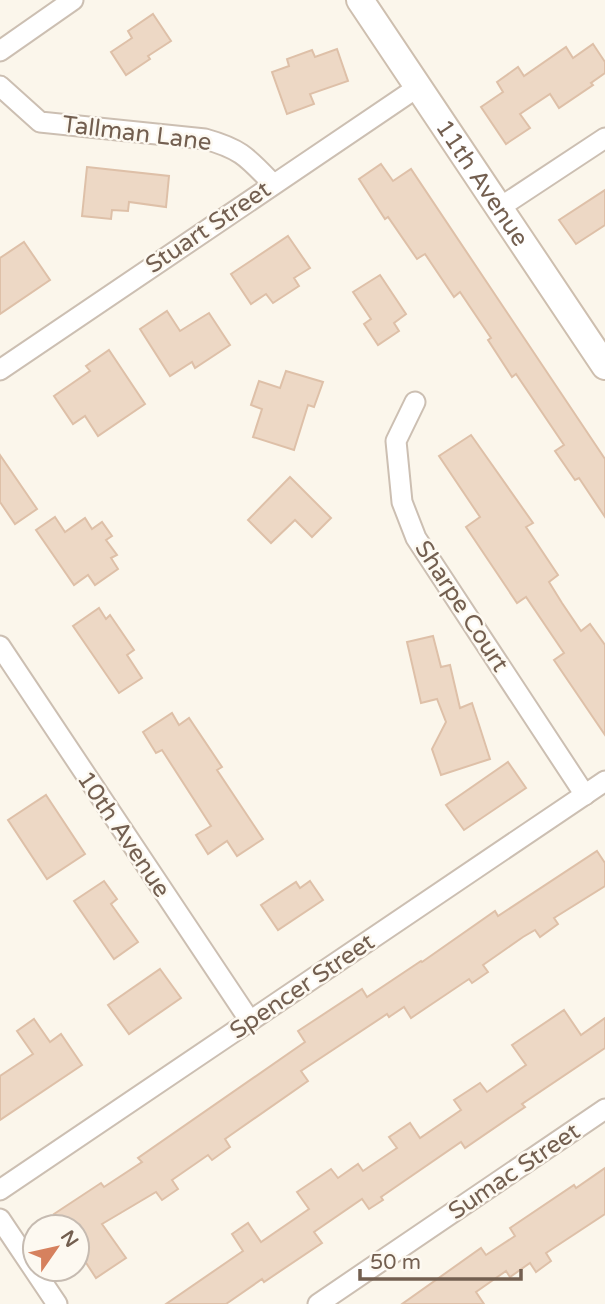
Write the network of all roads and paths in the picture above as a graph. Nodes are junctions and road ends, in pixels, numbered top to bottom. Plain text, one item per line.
1 (73, 0) edge
2 (360, 0) edge
3 (0, 51) edge
4 (0, 86) edge
5 (418, 87) junction
6 (605, 138) edge
7 (273, 184) junction
8 (499, 208) junction
9 (605, 366) edge
10 (0, 370) edge
11 (415, 402) dead end
12 (0, 646) edge
13 (605, 781) edge
14 (585, 794) junction
15 (250, 1021) junction
16 (605, 1109) edge
17 (0, 1190) edge
18 (0, 1219) edge
19 (57, 1304) edge
20 (318, 1304) edge

1 - 3 street
2 - 5 street, 11th Avenue
4 - 7 street, Tallman Lane
5 - 7 street, Stuart Street
5 - 8 street, 11th Avenue
6 - 8 street
7 - 10 street, Stuart Street
8 - 9 street, 11th Avenue
11 - 14 street, Sharpe Court
12 - 15 street, 10th Avenue
13 - 14 street, Spencer Street
14 - 15 street, Spencer Street
15 - 17 street, Spencer Street
16 - 20 street, Sumac Street
18 - 19 street

